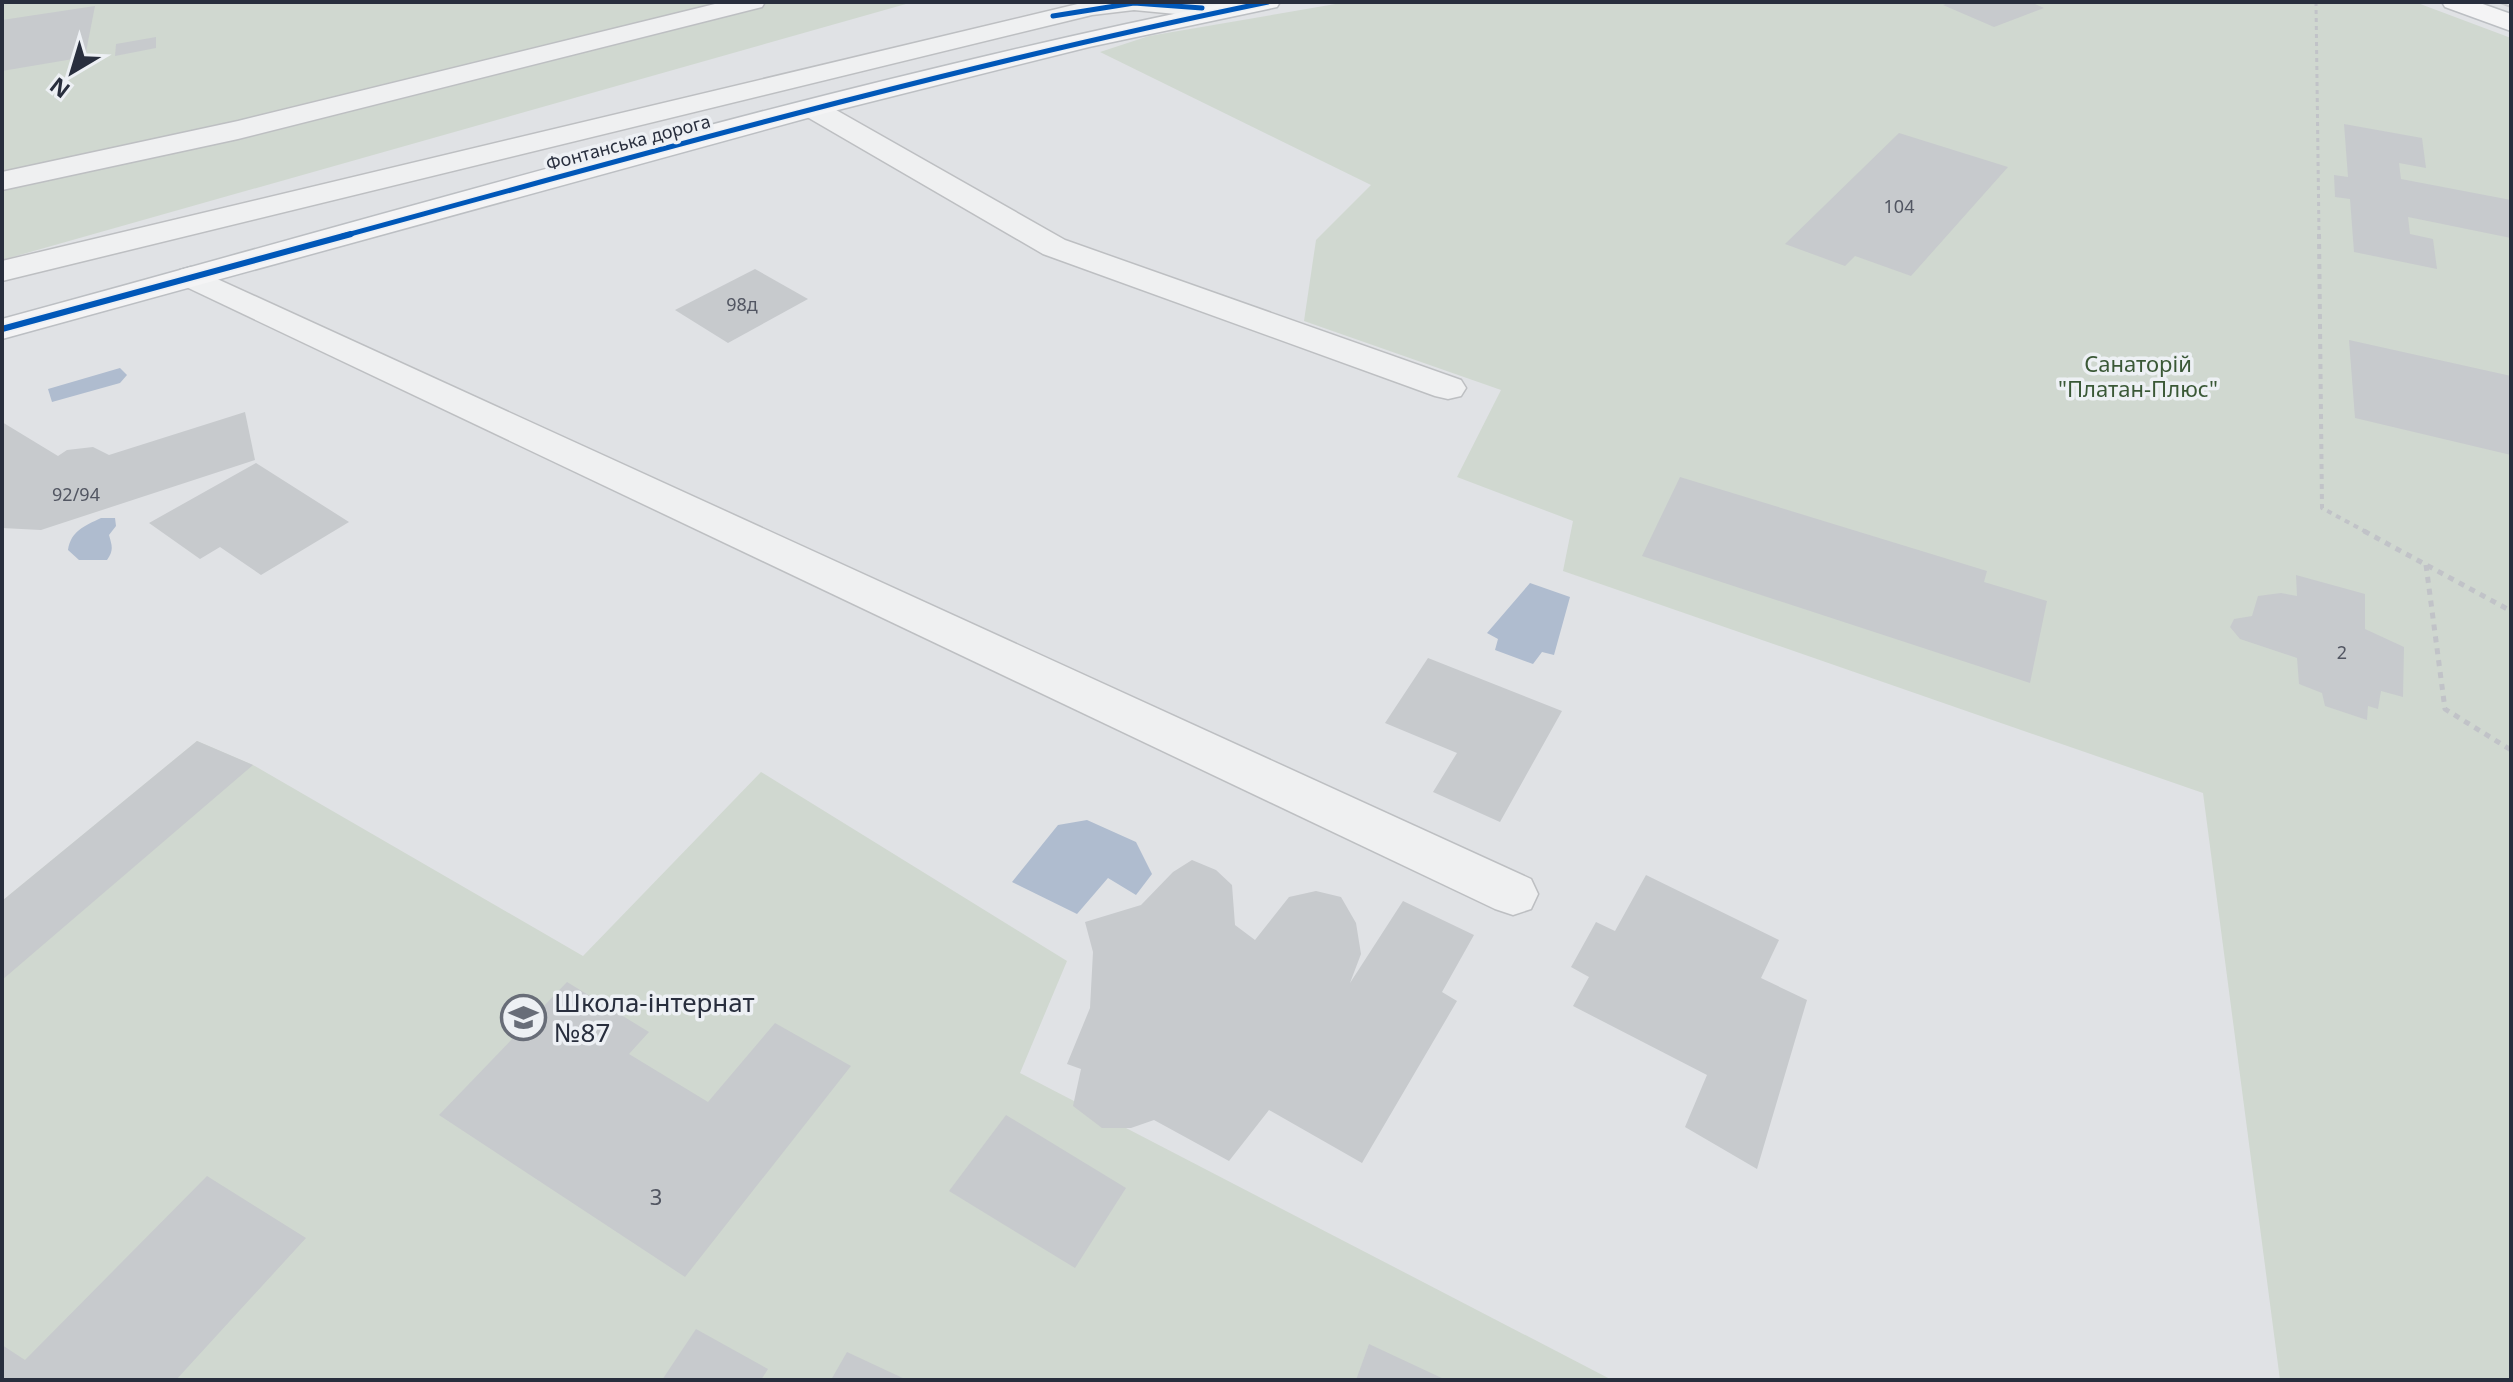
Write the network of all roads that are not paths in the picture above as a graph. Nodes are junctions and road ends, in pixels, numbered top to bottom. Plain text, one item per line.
1 (753, 2) edge
2 (1268, 2) edge
3 (2454, 2) edge
4 (1218, 10) junction
5 (1053, 16) junction
6 (934, 21) dead end
7 (2511, 23) edge
8 (1088, 39) junction
9 (903, 52) junction
10 (812, 108) junction
11 (2, 181) edge
12 (2, 271) edge
13 (191, 277) junction
14 (2, 329) edge
15 (1448, 388) dead end
16 (1513, 894) dead end

1 - 11 street
2 - 4 main road, Фонтанська дорога
3 - 7 main road
4 - 5 street
4 - 8 main road, Фонтанська дорога
5 - 8 street
5 - 9 street
6 - 9 street
8 - 10 main road, Фонтанська дорога
9 - 12 street
10 - 13 main road, Фонтанська дорога
10 - 15 street
13 - 14 main road, Фонтанська дорога
13 - 16 street

